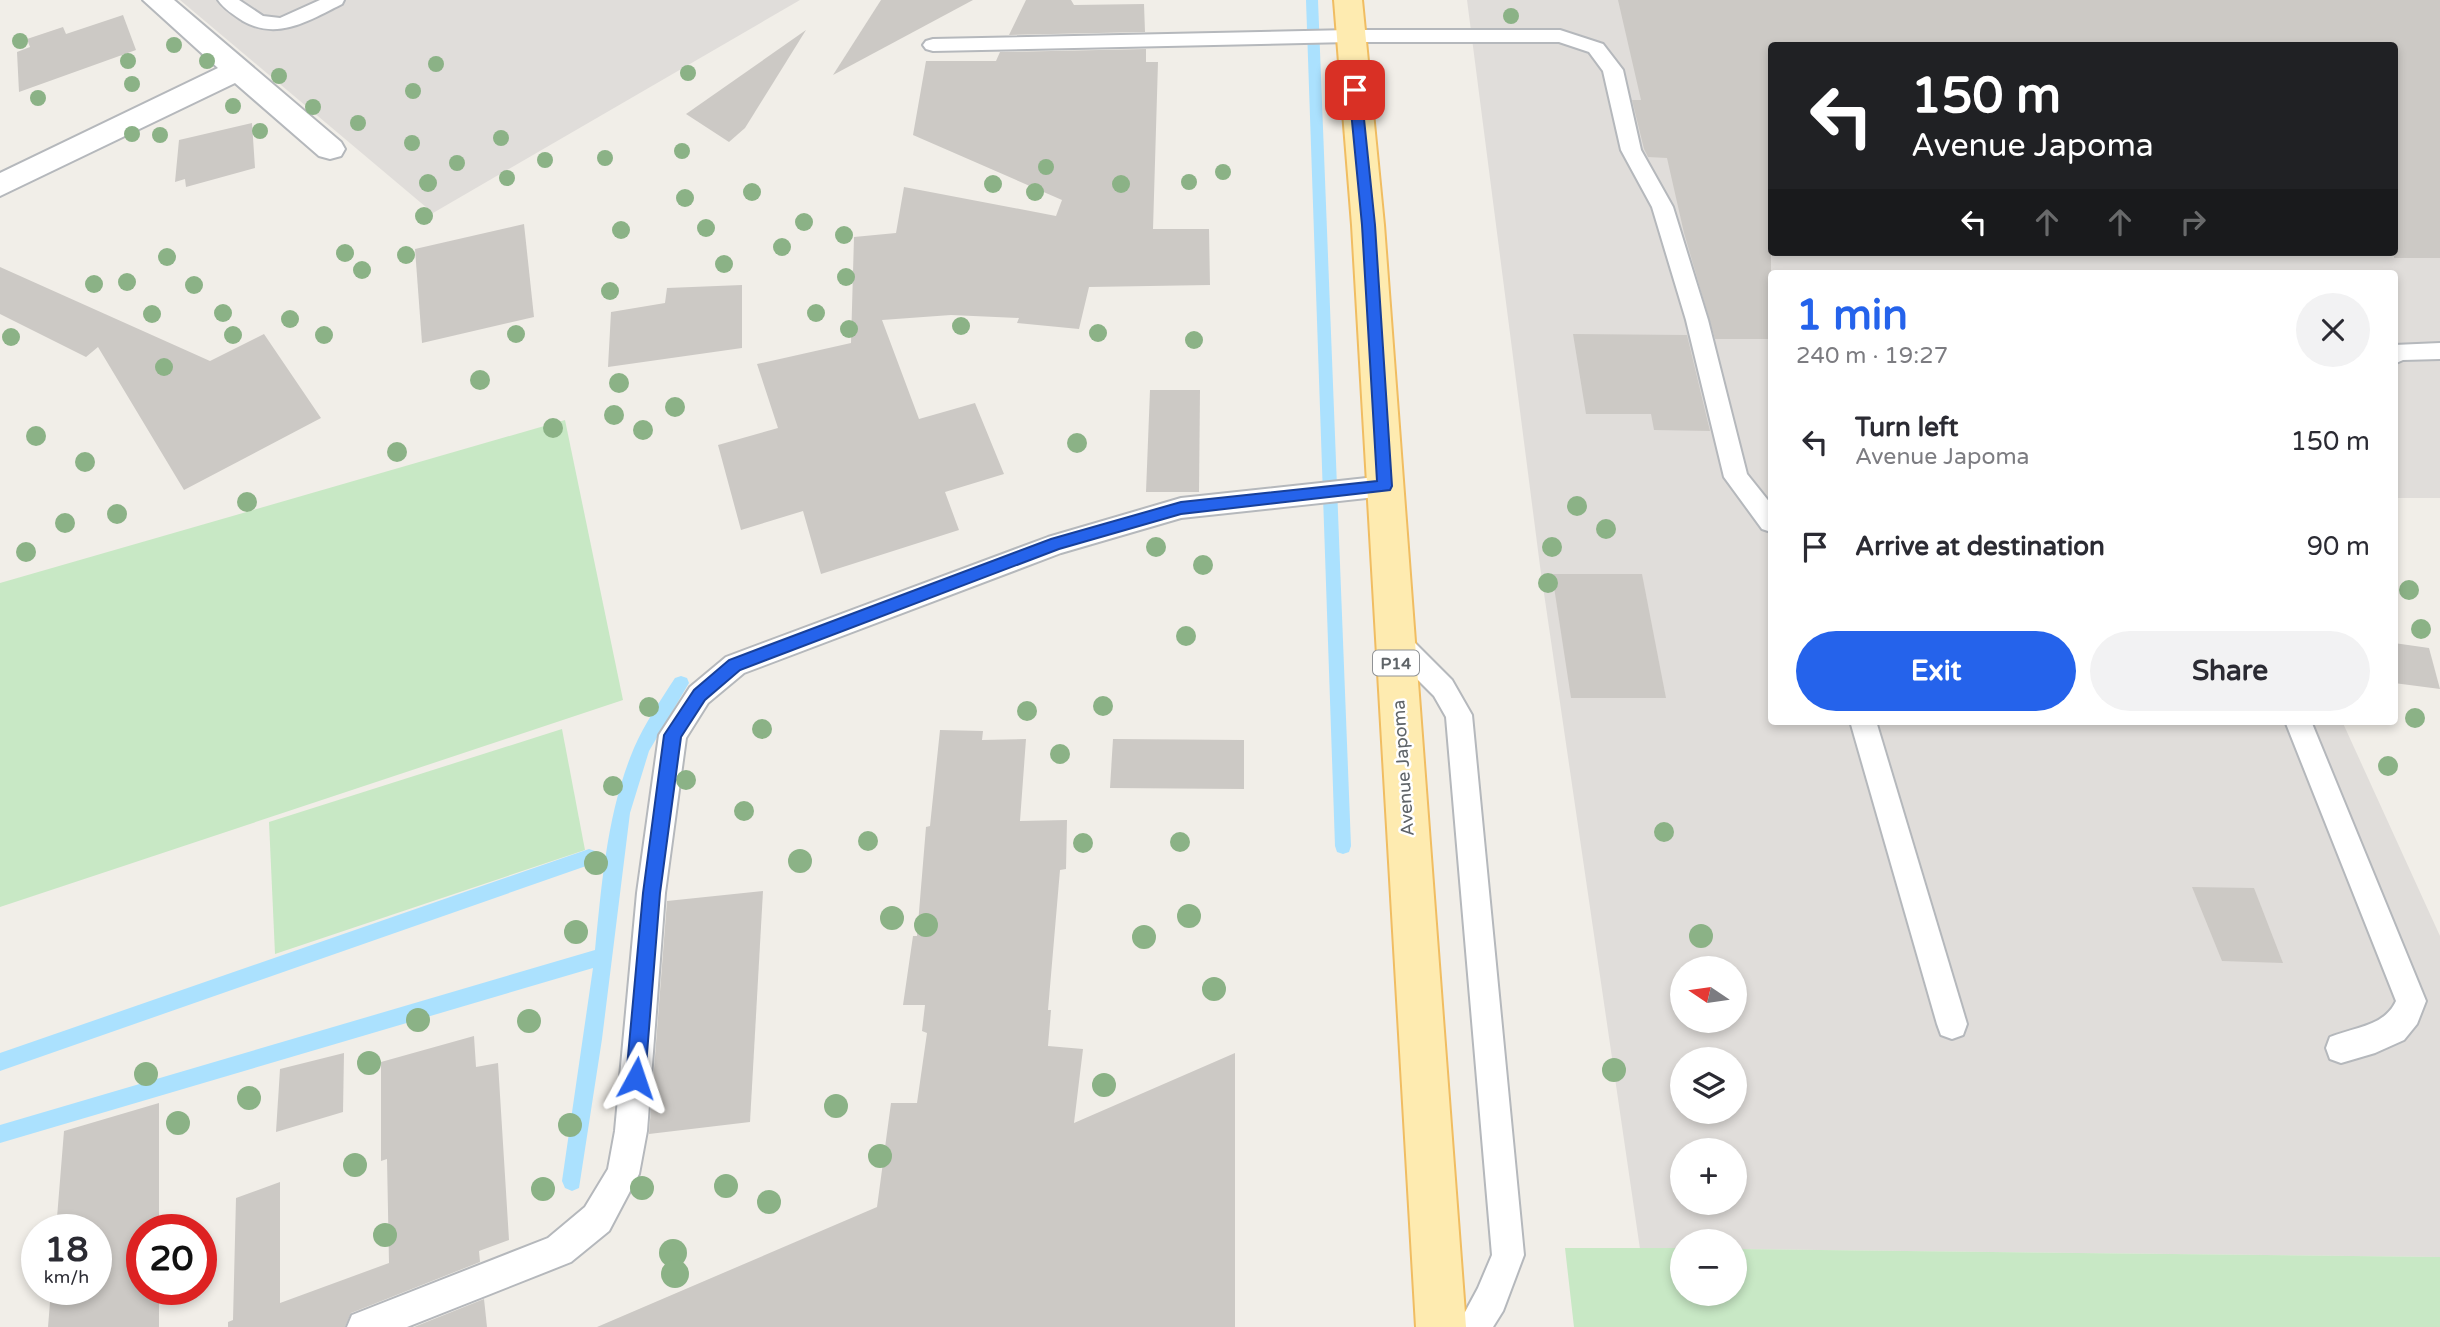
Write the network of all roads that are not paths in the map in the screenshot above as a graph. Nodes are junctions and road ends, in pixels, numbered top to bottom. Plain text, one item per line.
1 (157, 0) edge
2 (227, 0) edge
3 (335, 0) edge
4 (1349, 18) edge
5 (933, 45) dead end
6 (238, 70) junction
7 (330, 149) dead end
8 (0, 186) edge
9 (2440, 351) edge
10 (2398, 352) edge
11 (1385, 486) junction
12 (1768, 518) edge
13 (1395, 640) junction
14 (1864, 725) edge
15 (2300, 725) edge
16 (1952, 1024) dead end
17 (2341, 1048) dead end
18 (364, 1327) edge
19 (1441, 1327) edge
20 (1474, 1327) edge

1 - 6 street
2 - 3 lane
4 - 5 lane
4 - 11 main road, Avenue Japoma / P14
4 - 12 lane
6 - 7 street
6 - 8 street
9 - 10 lane
11 - 13 main road, Avenue Japoma / P14
11 - 18 lane
13 - 19 main road, Avenue Japoma / P14
13 - 20 lane
14 - 16 lane
15 - 17 lane

